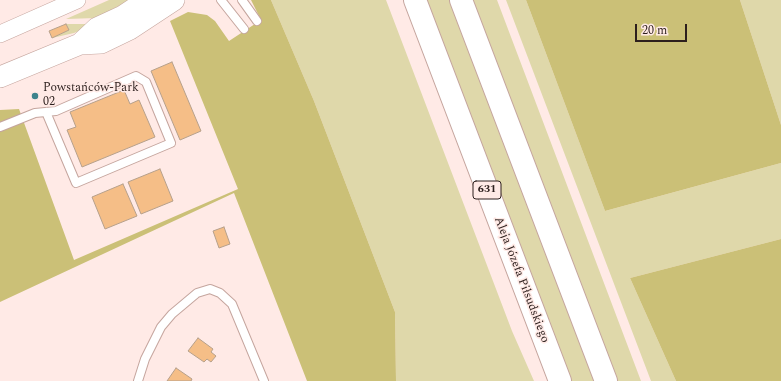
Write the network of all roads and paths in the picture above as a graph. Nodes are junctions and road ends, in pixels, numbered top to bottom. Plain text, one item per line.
1 (147, 0) edge
2 (174, 0) edge
3 (222, 0) edge
4 (242, 0) edge
5 (415, 0) edge
6 (461, 0) edge
7 (72, 1) edge
8 (256, 21) dead end
9 (244, 29) dead end
10 (0, 34) edge
11 (80, 44) junction
12 (0, 77) edge
13 (46, 112) junction
14 (0, 127) edge
15 (138, 381) edge
16 (264, 381) edge
17 (560, 381) edge
18 (606, 381) edge

1 - 11 street
2 - 11 street
3 - 9 lane
4 - 8 lane
5 - 17 main road, Aleja Józefa Piłsudskiego / 631
6 - 18 main road
7 - 10 street
11 - 12 street
13 - 13 lane
13 - 14 lane
15 - 16 lane

